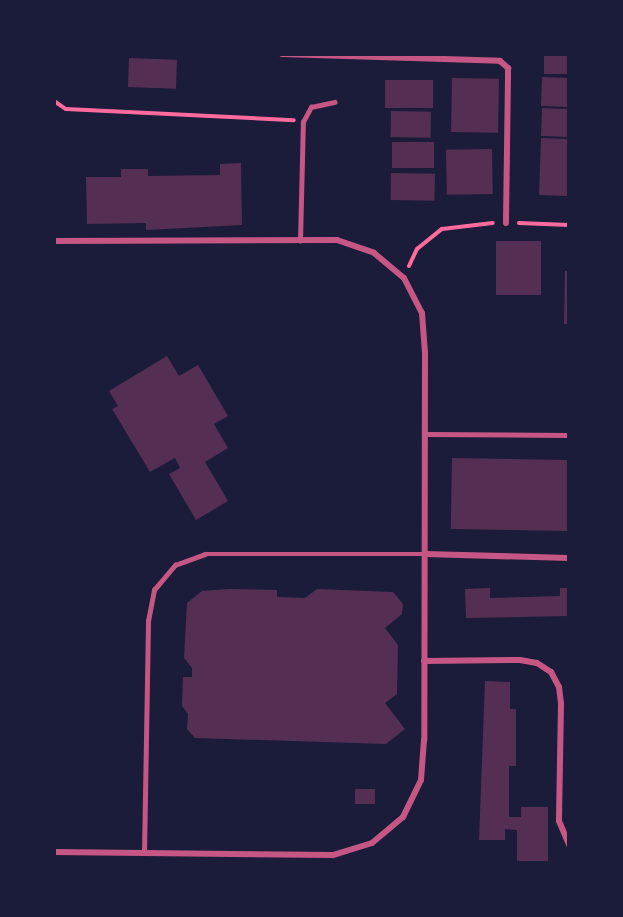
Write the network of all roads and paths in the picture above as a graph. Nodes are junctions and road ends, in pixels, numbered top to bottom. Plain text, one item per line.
1 (282, 54) edge
2 (54, 101) edge
3 (334, 102) dead end
4 (303, 122) junction
5 (506, 223) junction
6 (569, 225) edge
7 (300, 240) junction
8 (54, 241) edge
9 (404, 278) junction
10 (425, 434) junction
11 (569, 435) edge
12 (425, 554) junction
13 (569, 558) edge
14 (424, 661) junction
15 (569, 845) edge
16 (54, 852) edge
17 (144, 853) junction
18 (281, 854) junction
19 (281, 863) edge

1 - 5 street
2 - 4 path
3 - 4 lane
4 - 7 lane
5 - 6 path
5 - 9 path
7 - 8 street
7 - 9 street
9 - 10 street
10 - 11 lane
10 - 12 street
12 - 13 street
12 - 14 street
12 - 17 lane
14 - 15 street
14 - 18 street
16 - 17 street
17 - 18 street
18 - 19 lane

